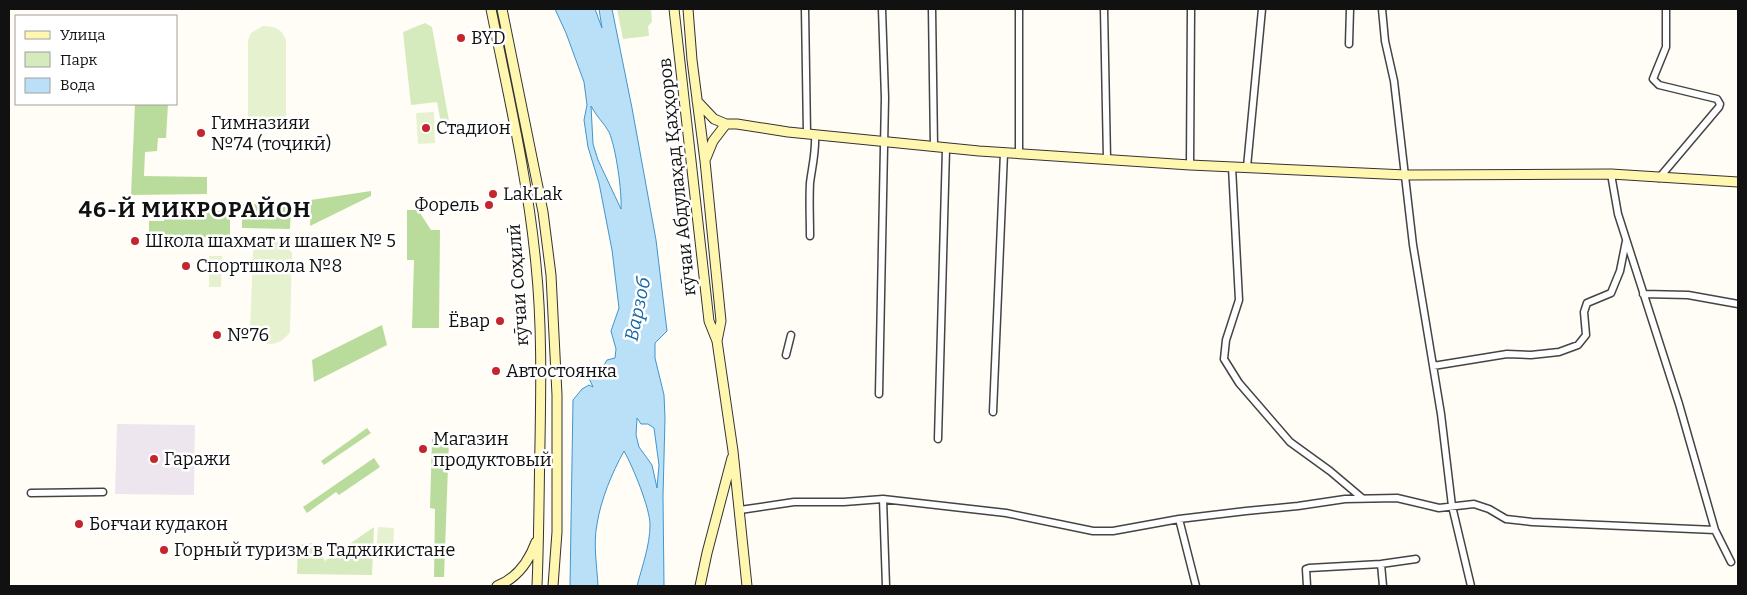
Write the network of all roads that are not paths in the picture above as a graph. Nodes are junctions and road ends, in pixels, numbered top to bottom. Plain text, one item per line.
1 (491, 9) edge
2 (502, 9) edge
3 (674, 9) edge
4 (688, 9) edge
5 (805, 9) edge
6 (882, 9) edge
7 (932, 9) edge
8 (1019, 9) edge
9 (1104, 9) edge
10 (1191, 9) edge
11 (1262, 9) edge
12 (1350, 9) edge
13 (1382, 9) edge
14 (1666, 9) edge
15 (1349, 44) dead end
16 (697, 101) junction
17 (726, 124) junction
18 (811, 135) junction
19 (883, 141) junction
20 (934, 147) junction
21 (946, 148) junction
22 (1004, 153) junction
23 (1019, 154) junction
24 (1107, 159) junction
25 (705, 161) junction
26 (1190, 165) junction
27 (1232, 167) junction
28 (1247, 167) junction
29 (1612, 174) junction
30 (1406, 175) junction
31 (1659, 178) junction
32 (1738, 182) edge
33 (810, 236) dead end
34 (1626, 240) junction
35 (1643, 294) junction
36 (1738, 304) edge
37 (791, 335) dead end
38 (717, 341) junction
39 (786, 355) dead end
40 (1433, 366) junction
41 (879, 394) dead end
42 (540, 395) junction
43 (557, 395) junction
44 (993, 412) dead end
45 (938, 439) dead end
46 (733, 451) junction
47 (103, 492) dead end
48 (31, 493) dead end
49 (1362, 498) junction
50 (883, 499) junction
51 (1452, 506) junction
52 (740, 510) junction
53 (1179, 520) junction
54 (1715, 530) junction
55 (540, 532) junction
56 (1416, 559) dead end
57 (1731, 562) dead end
58 (1381, 564) junction
59 (497, 586) edge
60 (537, 586) edge
61 (553, 586) edge
62 (700, 586) edge
63 (747, 586) edge
64 (886, 586) edge
65 (1196, 586) edge
66 (1307, 586) edge
67 (1383, 586) edge
68 (1471, 586) edge

1 - 42 main road, кӯчаи Соҳилӣ
2 - 43 main road
3 - 38 main road, кӯчаи Абдулаҳад Қаҳҳоров
4 - 16 main road, кӯчаи Абдулаҳад Қаҳҳоров
5 - 18 street
6 - 19 street
7 - 20 street
8 - 23 street
9 - 24 street
10 - 26 street
11 - 28 street
12 - 15 street
13 - 30 street
14 - 31 street
16 - 17 main road
16 - 25 main road, кӯчаи Абдулаҳад Қаҳҳоров
17 - 18 main road
17 - 25 main road
18 - 19 main road
18 - 33 street
19 - 20 main road
19 - 41 street
20 - 21 main road
21 - 22 main road
21 - 45 street
22 - 23 main road
22 - 44 street
23 - 24 main road
24 - 26 main road
25 - 38 main road, кӯчаи Абдулаҳад Қаҳҳоров
26 - 27 main road
27 - 28 main road
27 - 49 street
28 - 30 main road
29 - 30 main road
29 - 31 main road
29 - 34 street
30 - 40 street
31 - 32 main road
34 - 35 street
34 - 40 street
35 - 36 street
35 - 54 street
37 - 39 street
38 - 46 main road, кӯчаи Абдулаҳад Қаҳҳоров
40 - 51 street
42 - 43 main road
42 - 55 main road, кӯчаи Соҳилӣ
43 - 61 main road
46 - 52 main road, кӯчаи Абдулаҳад Қаҳҳоров
46 - 62 main road, кӯчаи Абдулаҳад Қаҳҳоров
47 - 48 street
49 - 51 street
49 - 53 street
50 - 52 street
50 - 53 street
50 - 64 street
51 - 54 street
51 - 68 street
52 - 63 main road, кӯчаи Абдулаҳад Қаҳҳоров
53 - 65 street
54 - 57 street
55 - 59 main road
55 - 60 main road, кӯчаи Соҳилӣ
56 - 58 street
58 - 66 street
58 - 67 street

